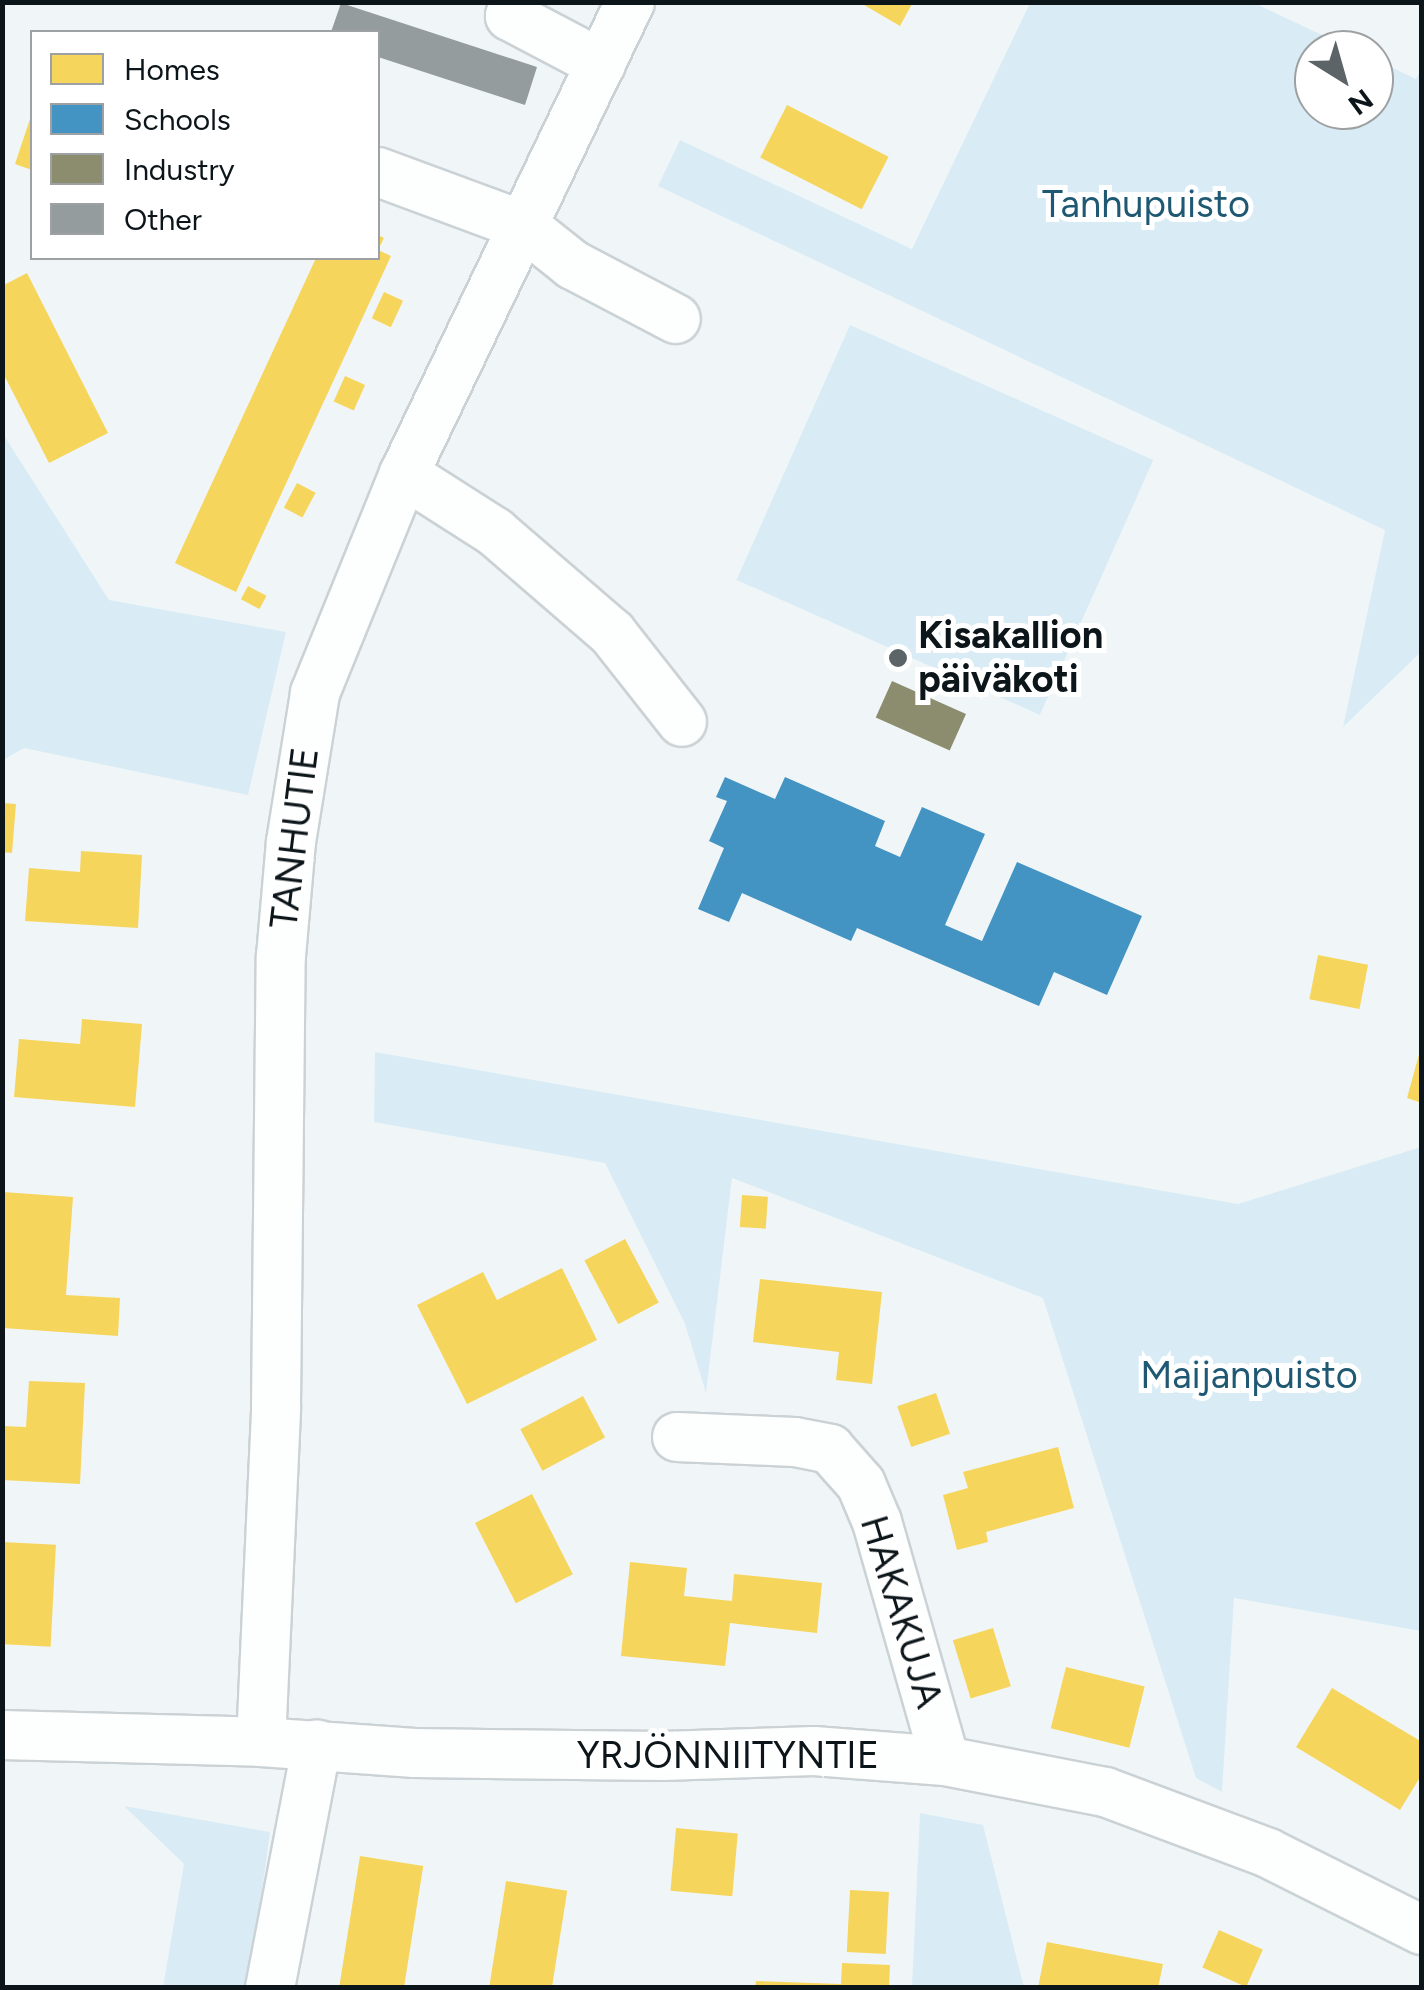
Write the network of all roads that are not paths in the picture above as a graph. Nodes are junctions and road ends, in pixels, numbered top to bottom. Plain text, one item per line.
1 (515, 2) edge
2 (630, 2) edge
3 (601, 64) junction
4 (380, 173) edge
5 (524, 226) junction
6 (676, 319) dead end
7 (404, 474) junction
8 (682, 722) dead end
9 (677, 1437) dead end
10 (2, 1734) edge
11 (261, 1742) junction
12 (316, 1744) junction
13 (944, 1760) junction
14 (1422, 1930) edge
15 (270, 1988) edge

1 - 3 street
2 - 3 street, TANHUTIE
3 - 5 street, TANHUTIE
4 - 5 street
5 - 6 street
5 - 7 street, TANHUTIE
7 - 8 street
7 - 11 street, TANHUTIE
9 - 13 street, HAKAKUJA
10 - 11 street, YRJÖNNIITYNTIE
11 - 12 street, YRJÖNNIITYNTIE
12 - 13 street, YRJÖNNIITYNTIE
12 - 15 street
13 - 14 street, YRJÖNNIITYNTIE

